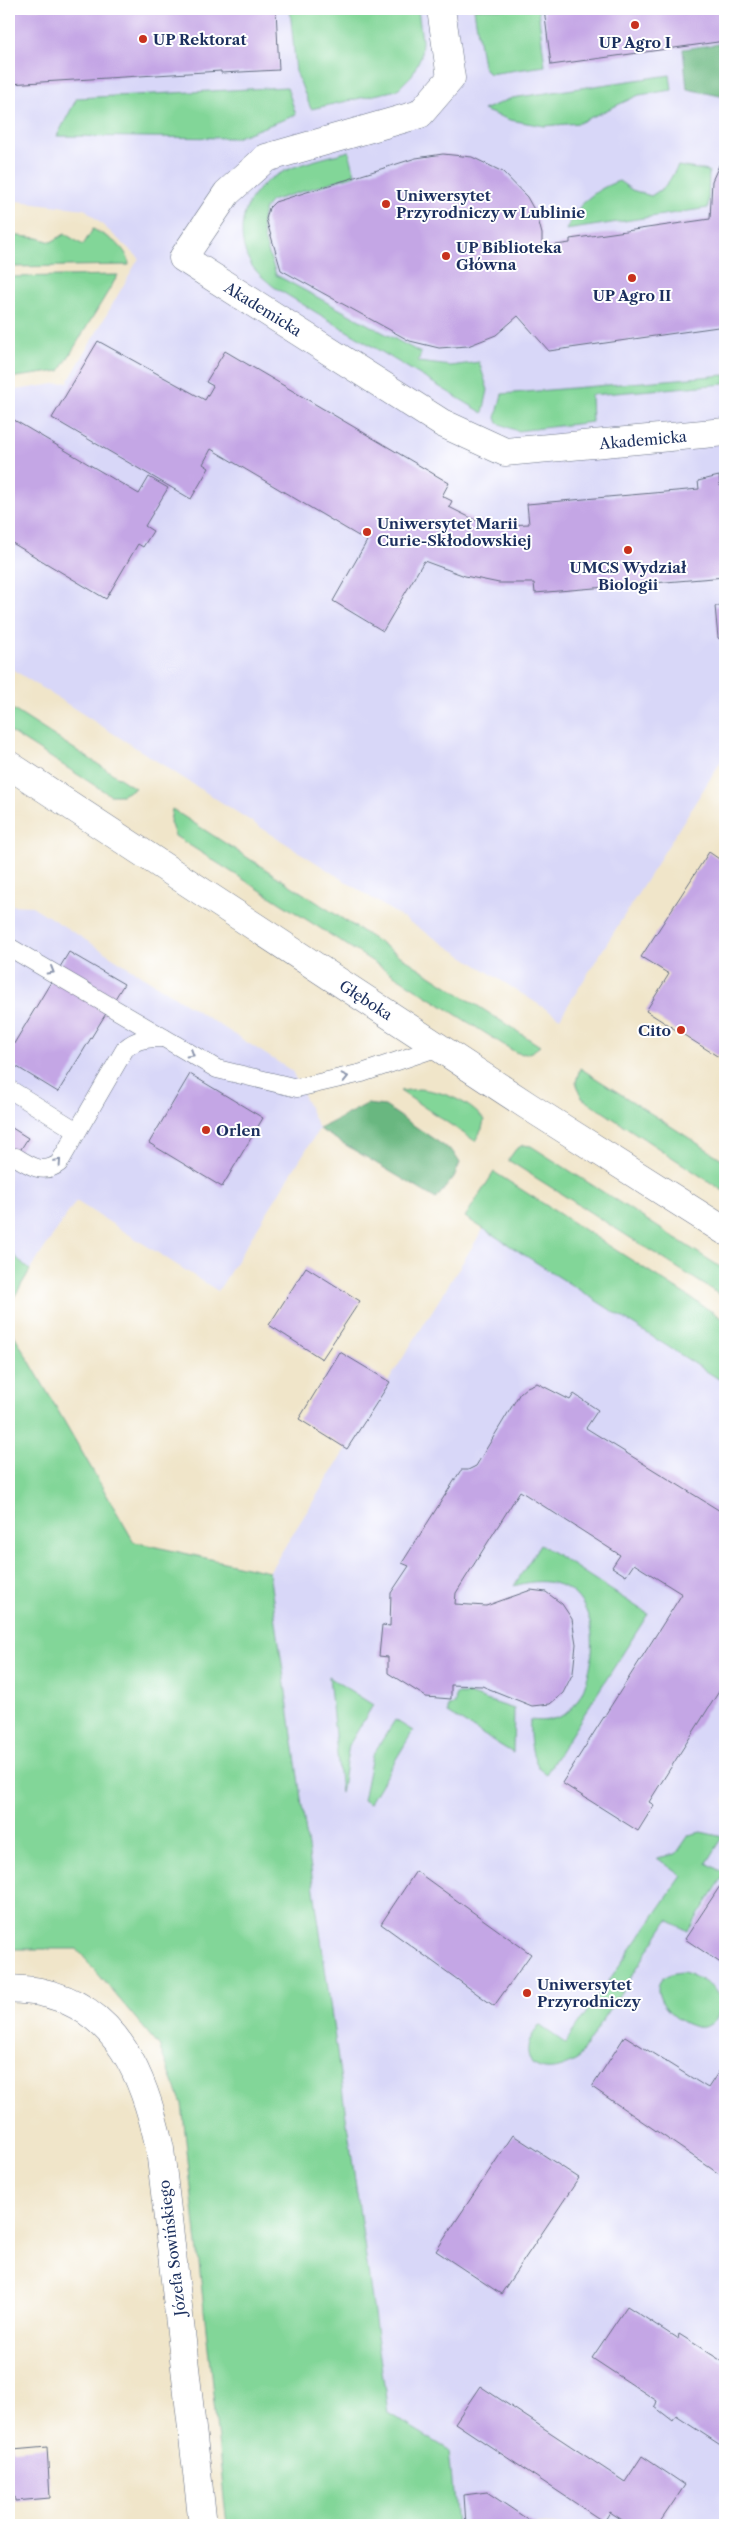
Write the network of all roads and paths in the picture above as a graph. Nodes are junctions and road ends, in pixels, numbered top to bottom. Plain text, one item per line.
1 (441, 9) edge
2 (725, 432) edge
3 (9, 765) edge
4 (9, 946) edge
5 (164, 1038) junction
6 (439, 1047) junction
7 (9, 1089) edge
8 (77, 1131) junction
9 (16, 1157) dead end
10 (725, 1231) edge
11 (9, 1989) edge
12 (203, 2525) edge

1 - 2 street, Akademicka
3 - 6 street, Głęboka
4 -> 5 lane
5 -> 6 lane
5 - 8 lane
6 - 10 street, Głęboka
7 - 8 lane
9 -> 8 lane
11 - 12 street, Józefa Sowińskiego

